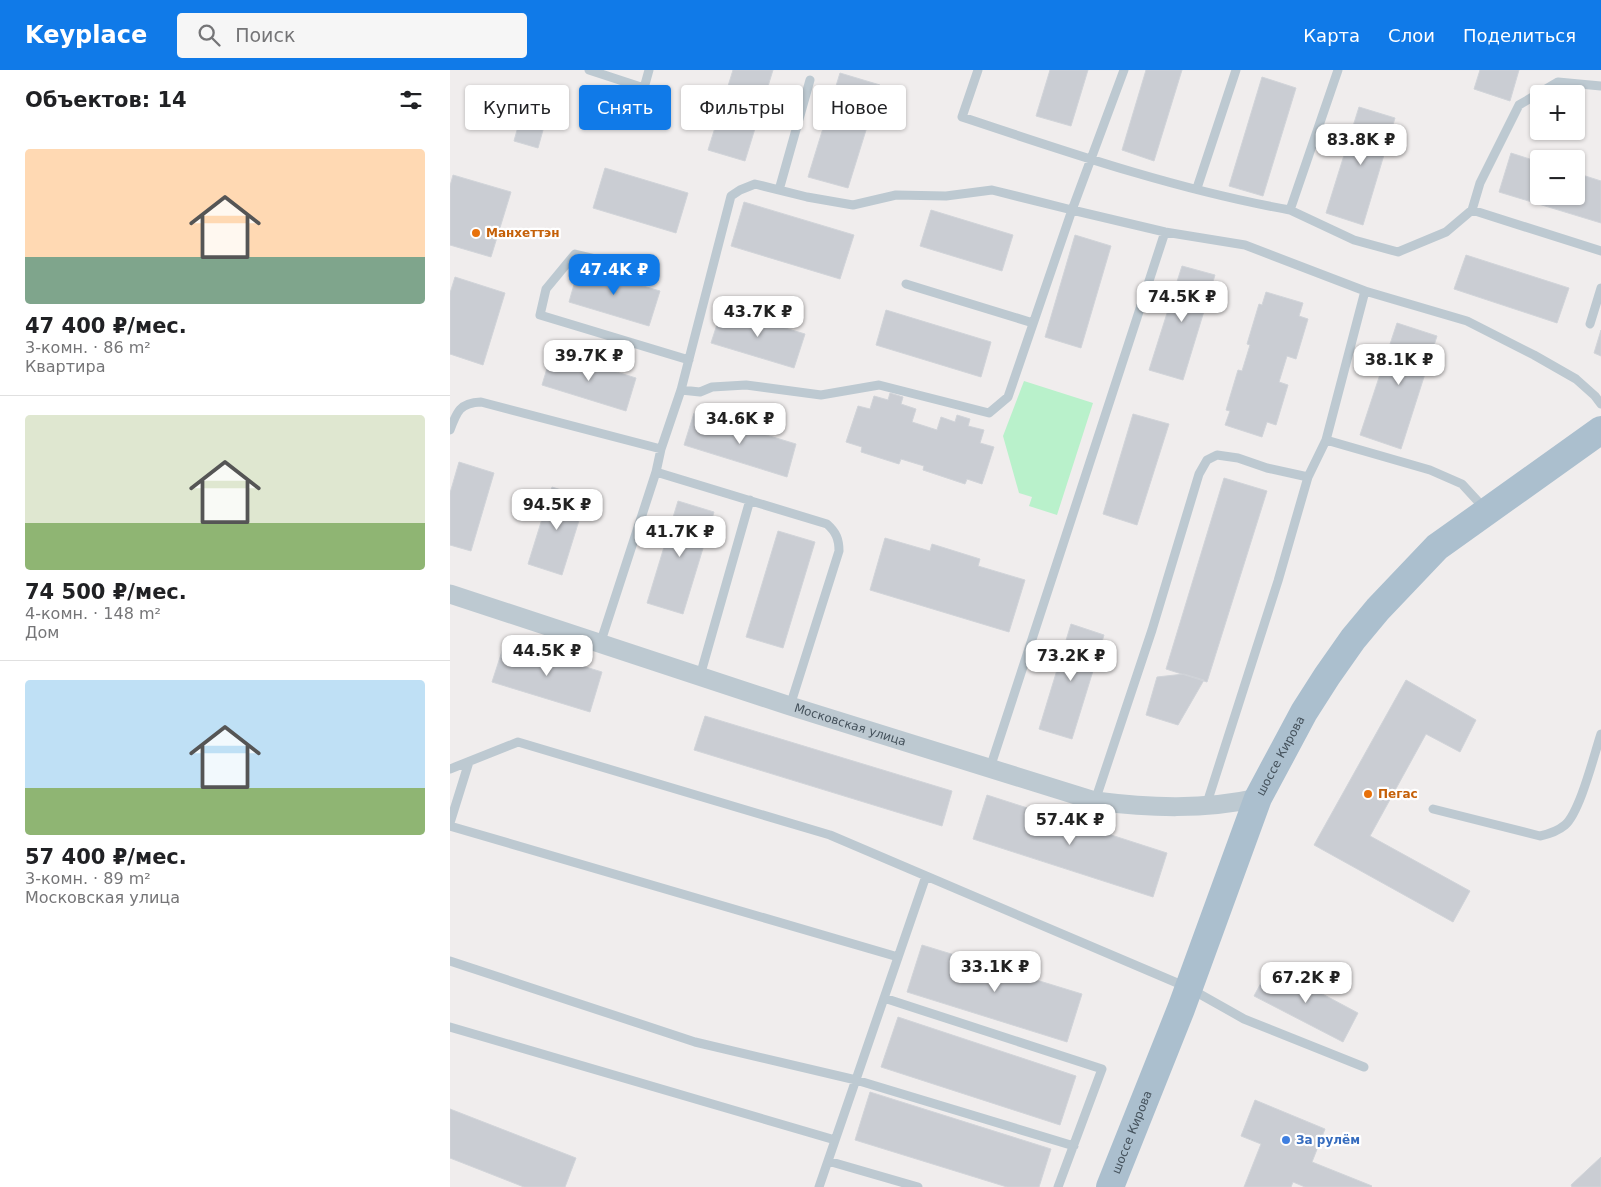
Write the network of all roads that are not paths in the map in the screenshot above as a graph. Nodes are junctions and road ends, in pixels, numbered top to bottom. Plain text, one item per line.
1 (589, 70) edge
2 (648, 70) edge
3 (978, 70) edge
4 (1124, 70) edge
5 (1236, 70) edge
6 (1338, 70) edge
7 (810, 80) dead end
8 (1601, 86) edge
9 (1091, 160) junction
10 (1197, 188) junction
11 (779, 190) junction
12 (1072, 210) junction
13 (1290, 210) junction
14 (1472, 210) junction
15 (1165, 232) junction
16 (1601, 251) edge
17 (654, 273) dead end
18 (906, 284) dead end
19 (1601, 288) edge
20 (1366, 291) junction
21 (1033, 323) junction
22 (1590, 324) dead end
23 (688, 360) junction
24 (681, 390) junction
25 (1601, 404) edge
26 (450, 430) edge
27 (1601, 430) edge
28 (1326, 440) junction
29 (661, 449) junction
30 (656, 472) junction
31 (1308, 477) junction
32 (750, 500) junction
33 (1486, 511) junction
34 (450, 594) edge
35 (600, 644) junction
36 (700, 676) junction
37 (790, 706) junction
38 (1601, 734) edge
39 (469, 762) junction
40 (990, 768) junction
41 (450, 769) edge
42 (1258, 798) junction
43 (1095, 802) junction
44 (1206, 806) junction
45 (1433, 809) dead end
46 (450, 825) edge
47 (926, 876) junction
48 (898, 958) junction
49 (450, 961) edge
50 (1189, 988) junction
51 (884, 998) junction
52 (450, 1027) edge
53 (1364, 1066) dead end
54 (856, 1080) junction
55 (835, 1140) junction
56 (1074, 1146) junction
57 (828, 1161) junction
58 (819, 1187) edge
59 (918, 1187) edge
60 (1058, 1187) edge
61 (1110, 1187) edge

1 - 2 lane
3 - 9 lane
4 - 9 lane
5 - 10 lane
6 - 13 lane
7 - 11 lane
8 - 14 lane
9 - 10 lane
9 - 12 lane
10 - 13 lane
11 - 12 lane
11 - 23 lane
12 - 15 lane
12 - 21 lane
13 - 14 lane
14 - 16 lane
15 - 20 lane
15 - 40 lane
17 - 23 lane
18 - 21 lane
19 - 22 lane
20 - 25 lane
20 - 28 lane
21 - 24 lane
23 - 24 lane
24 - 29 lane
26 - 29 lane
27 - 33 main road, шоссе Кирова
28 - 31 lane
28 - 33 lane
29 - 30 lane
30 - 32 lane
30 - 35 lane
31 - 43 lane
31 - 44 lane
32 - 36 lane
32 - 37 lane
33 - 42 main road, шоссе Кирова
34 - 35 street, Московская улица
35 - 36 street, Московская улица
36 - 37 street, Московская улица
37 - 40 street, Московская улица
38 - 45 lane
39 - 41 lane
39 - 46 lane
39 - 47 lane
40 - 43 street, Московская улица
42 - 44 street, Московская улица
42 - 50 main road, шоссе Кирова
43 - 44 street, Московская улица
46 - 48 lane
47 - 48 lane
47 - 50 lane
48 - 51 lane
49 - 54 lane
50 - 53 lane
50 - 61 main road, шоссе Кирова
51 - 54 lane
51 - 56 lane
52 - 55 lane
54 - 55 lane
54 - 56 lane
55 - 57 lane
56 - 60 lane
57 - 58 lane
57 - 59 lane

